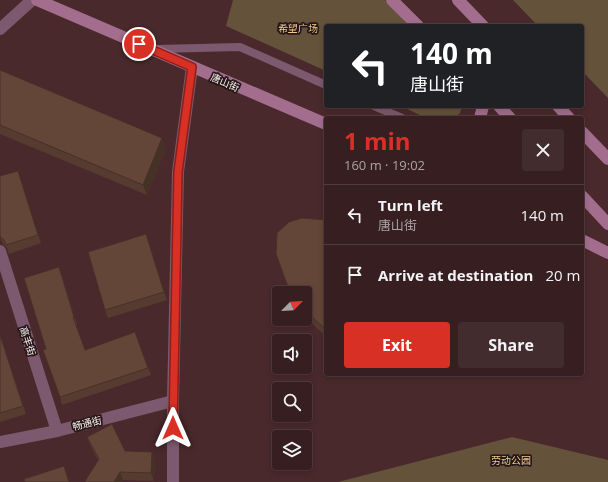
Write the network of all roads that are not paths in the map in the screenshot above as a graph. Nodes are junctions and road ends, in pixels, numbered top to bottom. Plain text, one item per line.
1 (32, 0) edge
2 (37, 0) edge
3 (392, 0) edge
4 (458, 0) edge
5 (416, 24) edge
6 (481, 24) edge
7 (0, 29) edge
8 (151, 49) junction
9 (192, 67) junction
10 (324, 84) edge
11 (379, 108) edge
12 (500, 108) edge
13 (560, 108) edge
14 (397, 116) edge
15 (508, 116) edge
16 (567, 116) edge
17 (324, 123) edge
18 (584, 134) edge
19 (608, 159) edge
20 (584, 198) edge
21 (608, 224) edge
22 (584, 241) edge
23 (0, 251) edge
24 (608, 253) edge
25 (173, 401) junction
26 (57, 431) junction
27 (0, 442) edge
28 (173, 482) edge

1 - 7 street
2 - 8 main road, 唐山街
3 - 5 main road
4 - 6 main road
8 - 9 main road, 唐山街
8 - 10 lane
9 - 17 main road, 唐山街
9 - 25 street
11 - 14 lane
12 - 15 main road
13 - 16 main road
18 - 19 main road
20 - 21 main road
22 - 24 main road
23 - 26 street, 高丰街
25 - 26 street, 畅通街
25 - 28 street
26 - 27 street, 畅通街

